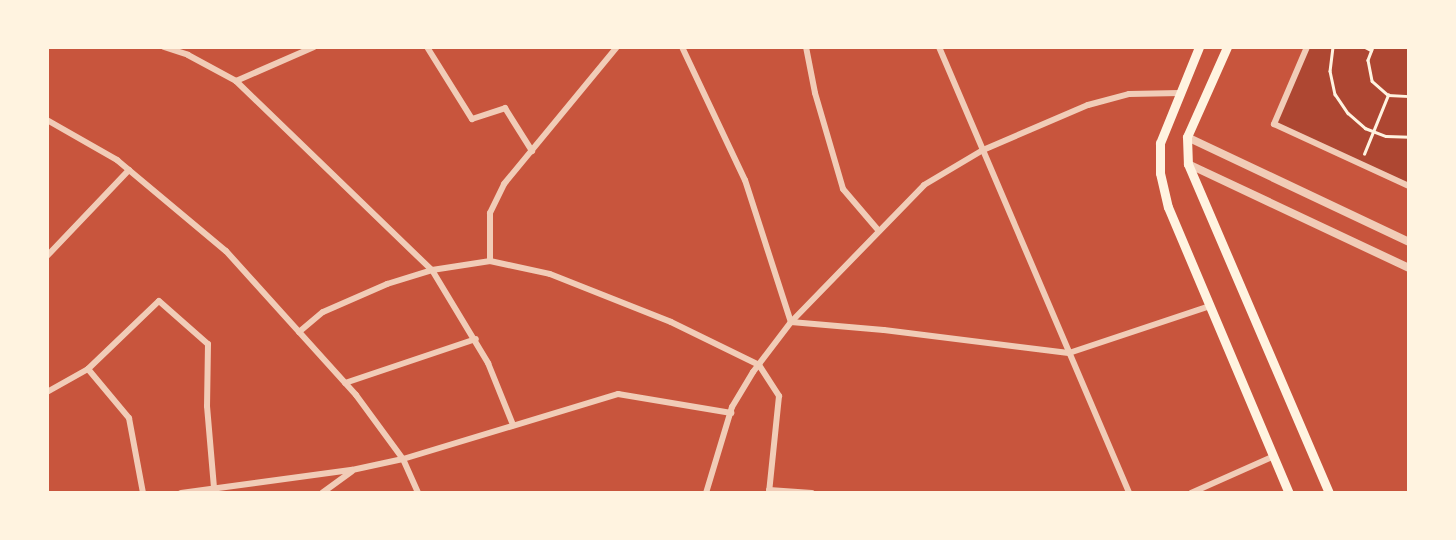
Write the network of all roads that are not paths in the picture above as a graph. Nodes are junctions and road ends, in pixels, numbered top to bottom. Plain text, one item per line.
1 (164, 47) edge
2 (314, 47) edge
3 (428, 47) edge
4 (617, 47) edge
5 (682, 47) edge
6 (806, 47) edge
7 (939, 47) edge
8 (1199, 47) edge
9 (1227, 47) edge
10 (1307, 47) edge
11 (236, 81) junction
12 (1180, 93) junction
13 (47, 120) edge
14 (1186, 137) junction
15 (983, 150) junction
16 (532, 151) junction
17 (1188, 164) junction
18 (129, 170) junction
19 (1409, 186) edge
20 (878, 230) junction
21 (1409, 242) edge
22 (47, 256) edge
23 (490, 261) junction
24 (1409, 268) edge
25 (432, 270) junction
26 (1210, 306) junction
27 (791, 322) junction
28 (299, 332) junction
29 (476, 339) junction
30 (1069, 353) junction
31 (759, 365) junction
32 (88, 369) junction
33 (345, 383) junction
34 (47, 391) edge
35 (730, 413) junction
36 (513, 425) junction
37 (1274, 456) junction
38 (403, 459) junction
39 (352, 470) junction
40 (214, 488) junction
41 (769, 492) edge
42 (1126, 492) edge
43 (142, 493) edge
44 (181, 493) edge
45 (323, 493) edge
46 (418, 493) edge
47 (706, 493) edge
48 (812, 493) edge
49 (1191, 493) edge
50 (1289, 493) edge
51 (1329, 493) edge

1 - 11 street
2 - 11 street
3 - 16 street
4 - 16 street
5 - 27 street
6 - 20 street
7 - 15 street
8 - 12 main road
9 - 14 main road
10 - 19 street
11 - 25 street
12 - 15 street
12 - 26 main road
13 - 18 street
14 - 17 main road
14 - 21 street
15 - 20 street
15 - 30 street
16 - 23 street
17 - 24 street
17 - 51 main road
18 - 22 street
18 - 28 street
20 - 27 street
23 - 25 street
23 - 31 street
25 - 28 street
25 - 29 street
26 - 30 street
26 - 37 main road
27 - 30 street
27 - 31 street
28 - 33 street
29 - 33 street
29 - 36 street
30 - 42 street
31 - 35 street
31 - 41 street
32 - 34 street
32 - 40 street
32 - 43 street
33 - 38 street
35 - 36 street
35 - 47 street
36 - 38 street
37 - 49 street
37 - 50 main road
38 - 39 street
38 - 46 street
39 - 40 street
39 - 45 street
40 - 44 street
41 - 48 street

